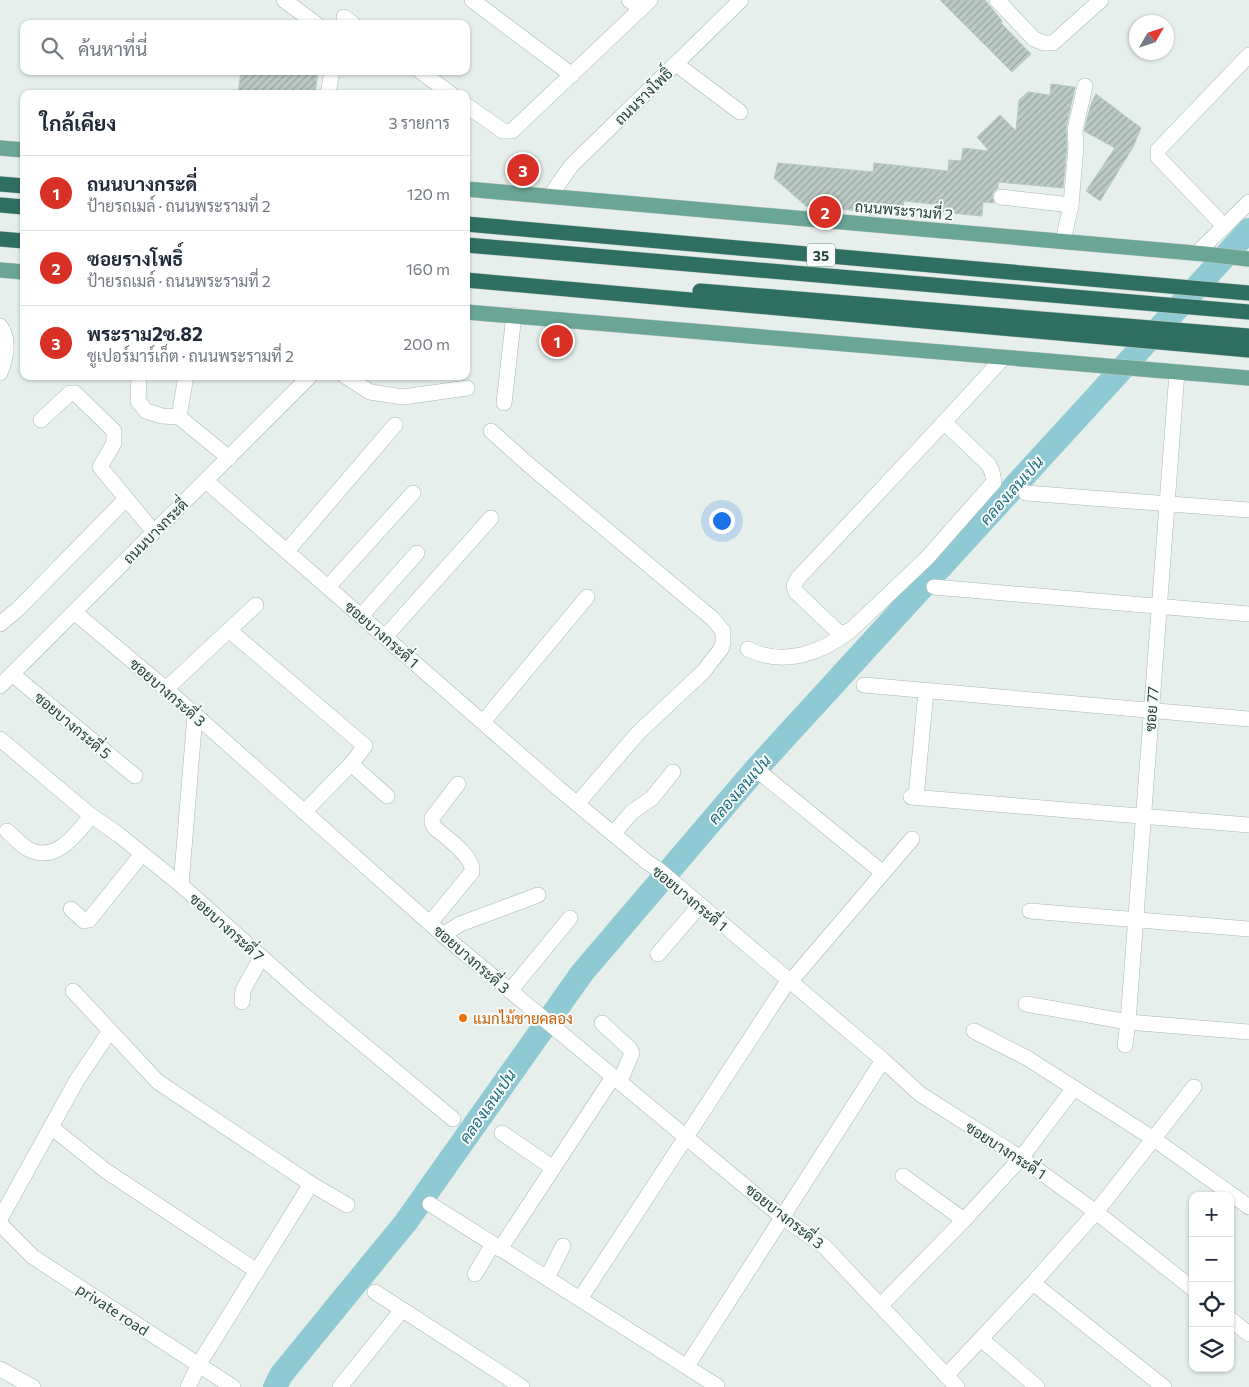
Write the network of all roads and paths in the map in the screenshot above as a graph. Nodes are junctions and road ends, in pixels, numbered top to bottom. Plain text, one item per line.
1 (284, 0) edge
2 (472, 0) edge
3 (741, 0) edge
4 (997, 0) edge
5 (1102, 0) edge
6 (640, 3) edge
7 (311, 20) edge
8 (1249, 55) edge
9 (676, 64) junction
10 (331, 75) edge
11 (425, 75) edge
12 (572, 75) junction
13 (1085, 86) dead end
14 (329, 90) edge
15 (446, 90) edge
16 (470, 108) edge
17 (740, 112) dead end
18 (0, 148) edge
19 (20, 150) edge
20 (0, 184) edge
21 (20, 186) edge
22 (470, 189) edge
23 (550, 196) junction
24 (1001, 197) dead end
25 (1249, 202) edge
26 (0, 205) edge
27 (1071, 205) junction
28 (20, 208) edge
29 (470, 224) edge
30 (1224, 226) junction
31 (0, 233) edge
32 (20, 235) edge
33 (0, 239) edge
34 (20, 241) edge
35 (1063, 241) junction
36 (470, 245) edge
37 (1201, 253) junction
38 (1243, 259) edge
39 (0, 270) edge
40 (20, 272) edge
41 (470, 272) edge
42 (470, 280) edge
43 (1249, 293) edge
44 (470, 312) edge
45 (1249, 312) edge
46 (514, 315) junction
47 (0, 326) edge
48 (1249, 336) edge
49 (1249, 350) edge
50 (1003, 358) junction
51 (1177, 372) junction
52 (0, 373) edge
53 (1249, 378) edge
54 (139, 380) edge
55 (185, 380) edge
56 (306, 380) edge
57 (351, 380) edge
58 (467, 388) dead end
59 (504, 403) dead end
60 (179, 417) junction
61 (41, 420) dead end
62 (944, 423) junction
63 (395, 425) dead end
64 (491, 431) dead end
65 (229, 458) junction
66 (206, 481) junction
67 (413, 493) dead end
68 (1026, 493) dead end
69 (126, 500) junction
70 (1167, 504) junction
71 (1249, 510) edge
72 (491, 518) dead end
73 (154, 532) junction
74 (287, 551) junction
75 (416, 553) dead end
76 (328, 587) junction
77 (934, 587) dead end
78 (587, 597) dead end
79 (256, 605) dead end
80 (1159, 606) junction
81 (74, 612) junction
82 (1249, 614) edge
83 (361, 616) junction
84 (0, 624) edge
85 (229, 630) junction
86 (851, 630) junction
87 (385, 637) junction
88 (748, 649) dead end
89 (12, 674) junction
90 (0, 686) edge
91 (864, 686) dead end
92 (166, 689) junction
93 (926, 691) junction
94 (1151, 710) junction
95 (195, 715) junction
96 (1249, 719) edge
97 (483, 722) junction
98 (0, 739) edge
99 (365, 746) junction
100 (376, 756) dead end
101 (350, 764) junction
102 (673, 772) dead end
103 (762, 774) dead end
104 (135, 776) dead end
105 (458, 784) dead end
106 (387, 796) dead end
107 (577, 804) junction
108 (304, 812) junction
109 (91, 816) junction
110 (1143, 816) junction
111 (1249, 825) edge
112 (7, 831) dead end
113 (613, 834) junction
114 (912, 839) dead end
115 (142, 854) junction
116 (882, 872) junction
117 (181, 886) junction
118 (538, 895) dead end
119 (700, 905) junction
120 (71, 909) dead end
121 (1030, 911) dead end
122 (570, 918) dead end
123 (1135, 920) junction
124 (430, 923) junction
125 (1249, 929) edge
126 (443, 935) junction
127 (658, 954) dead end
128 (261, 958) junction
129 (789, 981) junction
130 (72, 991) dead end
131 (510, 991) junction
132 (242, 1002) dead end
133 (1026, 1004) dead end
134 (1128, 1022) junction
135 (602, 1023) dead end
136 (110, 1031) junction
137 (974, 1031) dead end
138 (1249, 1032) edge
139 (1125, 1045) dead end
140 (883, 1060) junction
141 (617, 1079) junction
142 (1194, 1087) dead end
143 (1074, 1088) junction
144 (453, 1119) dead end
145 (51, 1127) junction
146 (502, 1133) dead end
147 (685, 1136) junction
148 (1154, 1139) junction
149 (1021, 1158) junction
150 (553, 1168) junction
151 (903, 1176) dead end
152 (311, 1184) junction
153 (1247, 1201) edge
154 (430, 1204) dead end
155 (347, 1205) dead end
156 (1096, 1212) junction
157 (782, 1217) junction
158 (0, 1219) edge
159 (964, 1220) junction
160 (0, 1224) edge
161 (496, 1246) junction
162 (563, 1246) dead end
163 (257, 1271) junction
164 (475, 1274) dead end
165 (546, 1278) junction
166 (1033, 1283) junction
167 (1189, 1286) edge
168 (375, 1292) dead end
169 (580, 1299) junction
170 (881, 1305) junction
171 (402, 1310) junction
172 (1234, 1322) edge
173 (1249, 1334) edge
174 (981, 1339) junction
175 (199, 1364) junction
176 (687, 1366) junction
177 (0, 1369) edge
178 (952, 1382) edge
179 (717, 1386) dead end
180 (33, 1387) edge
181 (188, 1387) edge
182 (234, 1387) edge
183 (340, 1387) edge
184 (522, 1387) edge
185 (1036, 1387) edge
186 (1164, 1387) edge

1 - 7 street
2 - 12 street
3 - 9 street, ถนนรางโพธิ์
4 - 5 street
6 - 12 street
8 - 30 street
9 - 17 street
9 - 23 street, ถนนรางโพธิ์
10 - 14 street
11 - 15 street
12 - 16 street
13 - 27 street
18 - 19 main road
20 - 21 highway
22 - 23 main road, ถนนพระรามที่ 2 / 35
23 - 35 main road, ถนนพระรามที่ 2 / 35
24 - 27 street
25 - 30 street
26 - 28 highway
27 - 35 street
29 - 43 highway, 35
30 - 37 street
31 - 32 highway
33 - 34 highway
35 - 37 main road, ถนนพระรามที่ 2 / 35
36 - 45 highway
37 - 38 main road, ถนนพระรามที่ 2 / 35
39 - 40 main road
41 - 48 highway
42 - 49 highway
44 - 46 main road
46 - 50 main road
46 - 59 street
47 - 52 street
50 - 51 main road
50 - 62 street
51 - 53 main road
51 - 70 street, ซอย 77
54 - 60 street
55 - 60 street
56 - 65 street, ถนนบางกระดี่
57 - 58 street
60 - 65 street
61 - 69 street
62 - 86 street
62 - 86 street
63 - 74 street
64 - 107 street
65 - 66 street, ถนนบางกระดี่
66 - 73 street, ถนนบางกระดี่
66 - 74 street, ซอยบางกระดี่ 1
67 - 76 street
68 - 70 street
69 - 73 street
69 - 84 street
70 - 71 street
70 - 80 street, ซอย 77
72 - 87 street
73 - 81 street, ถนนบางกระดี่
74 - 76 street, ซอยบางกระดี่ 1
75 - 83 street
76 - 83 street, ซอยบางกระดี่ 1
77 - 80 street
78 - 97 street
79 - 85 street
80 - 82 street
80 - 94 street, ซอย 77
81 - 89 street, ถนนบางกระดี่
81 - 92 street, ซอยบางกระดี่ 3
83 - 87 street, ซอยบางกระดี่ 1
85 - 92 street
85 - 99 street
86 - 88 street
87 - 97 street, ซอยบางกระดี่ 1
89 - 90 street, ถนนบางกระดี่
89 - 104 street, ซอยบางกระดี่ 5
91 - 93 street
92 - 95 street, ซอยบางกระดี่ 3
93 - 94 street
93 - 110 street
94 - 96 street
94 - 110 street, ซอย 77
95 - 108 street, ซอยบางกระดี่ 3
95 - 117 street
97 - 107 street, ซอยบางกระดี่ 1
98 - 109 street, ซอยบางกระดี่ 7
99 - 100 street
99 - 101 street
101 - 106 street
101 - 108 street
102 - 113 street
103 - 116 street
105 - 124 street
107 - 113 street, ซอยบางกระดี่ 1
108 - 124 street, ซอยบางกระดี่ 3
109 - 112 street
109 - 115 street, ซอยบางกระดี่ 7
110 - 111 street
110 - 123 street, ซอย 77
113 - 119 street, ซอยบางกระดี่ 1
114 - 116 street
115 - 117 street, ซอยบางกระดี่ 7
115 - 120 street
116 - 129 street
117 - 128 street, ซอยบางกระดี่ 7
118 - 126 street
119 - 127 street
119 - 129 street, ซอยบางกระดี่ 1
121 - 123 street
122 - 131 street
123 - 125 street
123 - 134 street, ซอย 77
124 - 126 street, ซอยบางกระดี่ 3
126 - 131 street, ซอยบางกระดี่ 3
128 - 132 street
128 - 144 street, ซอยบางกระดี่ 7
129 - 140 street, ซอยบางกระดี่ 1
129 - 147 street
130 - 136 street
131 - 141 street, ซอยบางกระดี่ 3
133 - 134 street
134 - 138 street
134 - 139 street, ซอย 77
135 - 141 street
136 - 145 street
136 - 152 street
137 - 143 street
140 - 149 street, ซอยบางกระดี่ 1
140 - 157 street
141 - 147 street, ซอยบางกระดี่ 3
141 - 150 street
142 - 148 street
143 - 148 street
143 - 149 street
145 - 158 street
145 - 163 street
146 - 150 street
147 - 157 street, ซอยบางกระดี่ 3
147 - 169 street
148 - 153 street
148 - 156 street
149 - 156 street, ซอยบางกระดี่ 1
149 - 159 street
150 - 161 street
151 - 159 street
152 - 155 street
152 - 163 street
154 - 161 street
156 - 166 street
156 - 167 street, ซอยบางกระดี่ 1
157 - 170 street, ซอยบางกระดี่ 3
157 - 176 street
159 - 170 street
160 - 175 street, private road
161 - 164 street
161 - 165 street
162 - 165 street
163 - 175 street
165 - 169 street
166 - 174 street
166 - 186 street
168 - 171 street
169 - 176 street
170 - 178 street, ซอยบางกระดี่ 3
171 - 183 street
171 - 184 street
172 - 173 street
174 - 178 street
174 - 185 street
175 - 181 street
175 - 182 street, private road
176 - 179 street
177 - 180 street

